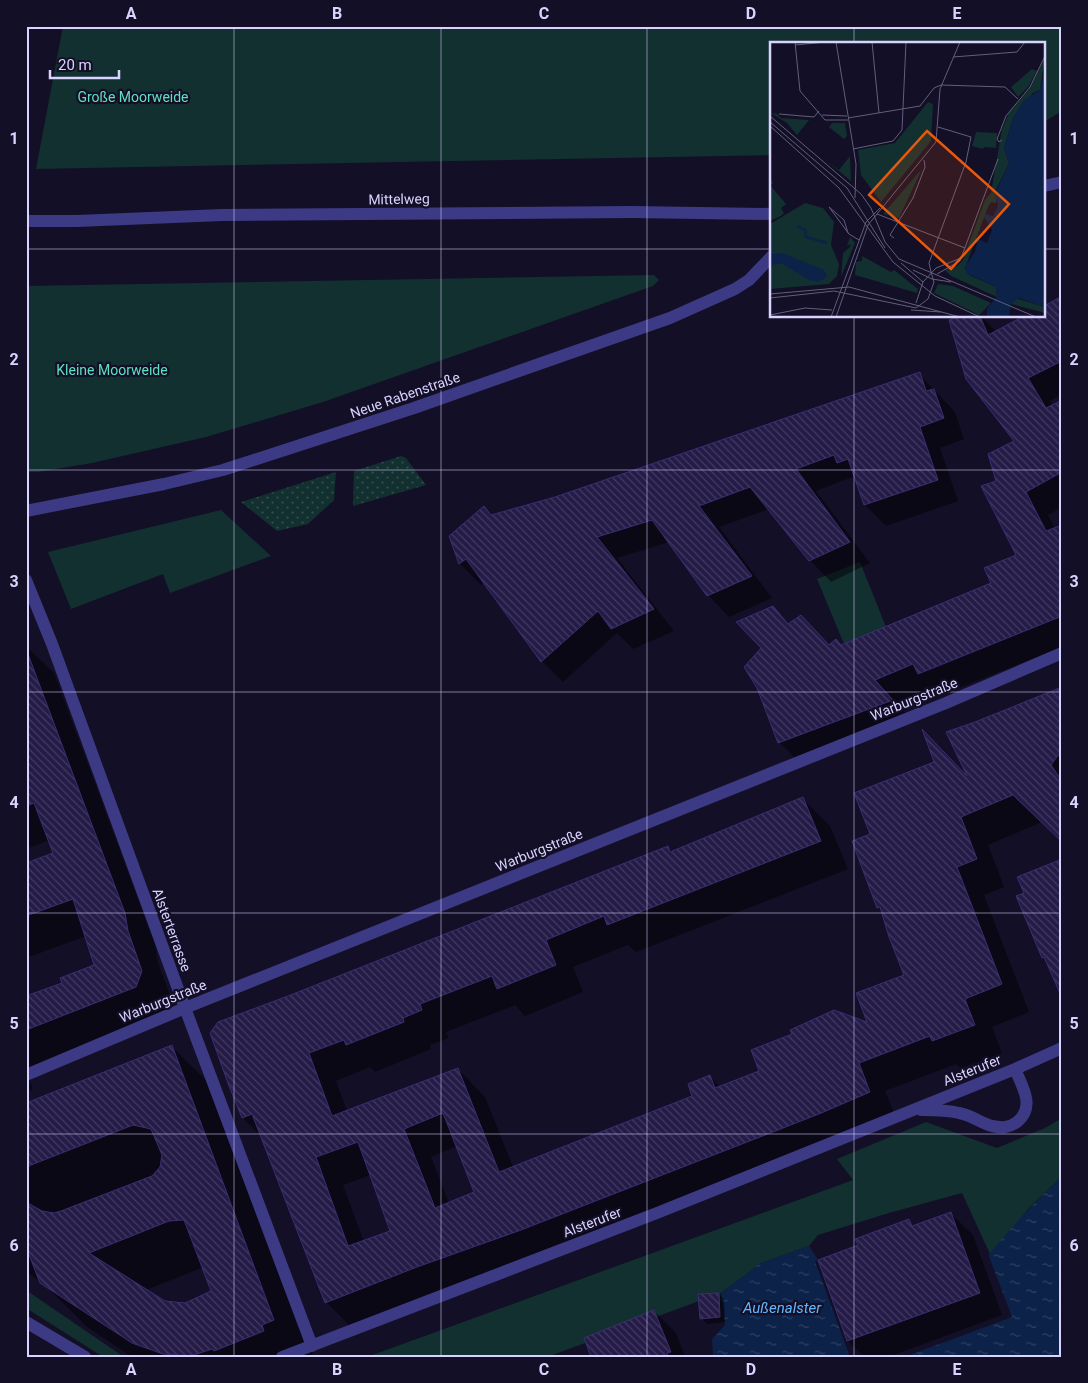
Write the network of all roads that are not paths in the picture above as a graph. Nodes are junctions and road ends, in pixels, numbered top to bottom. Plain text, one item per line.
1 (1062, 182) edge
2 (1046, 186) edge
3 (770, 214) edge
4 (26, 221) edge
5 (770, 258) edge
6 (26, 511) edge
7 (26, 580) edge
8 (1062, 653) edge
9 (185, 1008) junction
10 (1062, 1048) edge
11 (1015, 1069) junction
12 (26, 1075) edge
13 (912, 1110) junction
14 (26, 1322) edge
15 (312, 1346) junction
16 (85, 1357) edge
17 (282, 1357) edge

1 - 2 street
3 - 4 street, Mittelweg
5 - 6 street, Neue Rabenstraße
7 - 9 street, Alsterterrasse
8 - 9 street, Warburgstraße
9 - 12 street, Warburgstraße
9 - 15 street, Alsterterrasse
10 - 11 street, Alsterufer
11 - 13 street, Alsterufer
11 - 13 street, Alsterufer
13 - 15 street, Alsterufer
14 - 16 street
15 - 17 street, Alsterufer

